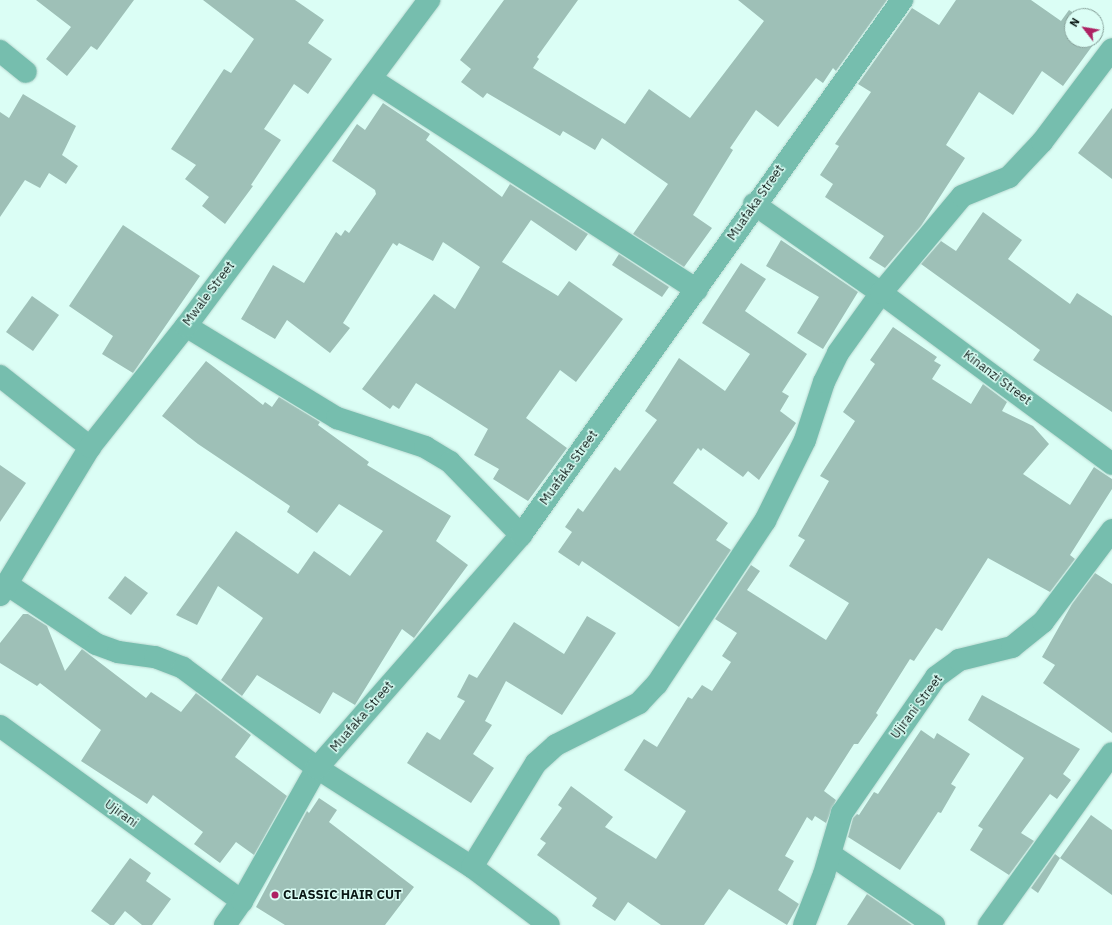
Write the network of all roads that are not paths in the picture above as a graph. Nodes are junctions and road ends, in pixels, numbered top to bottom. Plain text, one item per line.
1 (429, 0) edge
2 (902, 0) edge
3 (1112, 49) edge
4 (0, 51) edge
5 (26, 72) dead end
6 (371, 79) junction
7 (754, 204) junction
8 (697, 290) junction
9 (882, 293) junction
10 (186, 326) junction
11 (0, 376) edge
12 (90, 447) junction
13 (1112, 464) edge
14 (1112, 530) edge
15 (521, 535) junction
16 (4, 590) edge
17 (0, 726) edge
18 (1112, 753) edge
19 (317, 768) junction
20 (830, 854) junction
21 (472, 867) junction
22 (242, 902) junction
23 (225, 925) edge
24 (549, 925) edge
25 (804, 925) edge
26 (934, 925) edge
27 (989, 925) edge

1 - 6 street, Mwale Street
2 - 7 street, Muafaka Street
3 - 9 street
4 - 5 street
6 - 8 street
6 - 10 street, Mwale Street
7 - 8 street, Muafaka Street
7 - 9 street, Kinanzi Street
8 - 15 street, Muafaka Street
9 - 13 street, Kinanzi Street
9 - 21 street
10 - 12 street, Mwale Street
10 - 15 street
11 - 12 street
12 - 16 street, Mwale Street
14 - 20 street, Ujirani Street
15 - 19 street, Muafaka Street
16 - 19 street
17 - 22 street, Ujirani
18 - 27 street
19 - 21 street
19 - 22 street, Muafaka Street
20 - 25 street, Ujirani Street
20 - 26 street
21 - 24 street
22 - 23 street, Muafaka Street

